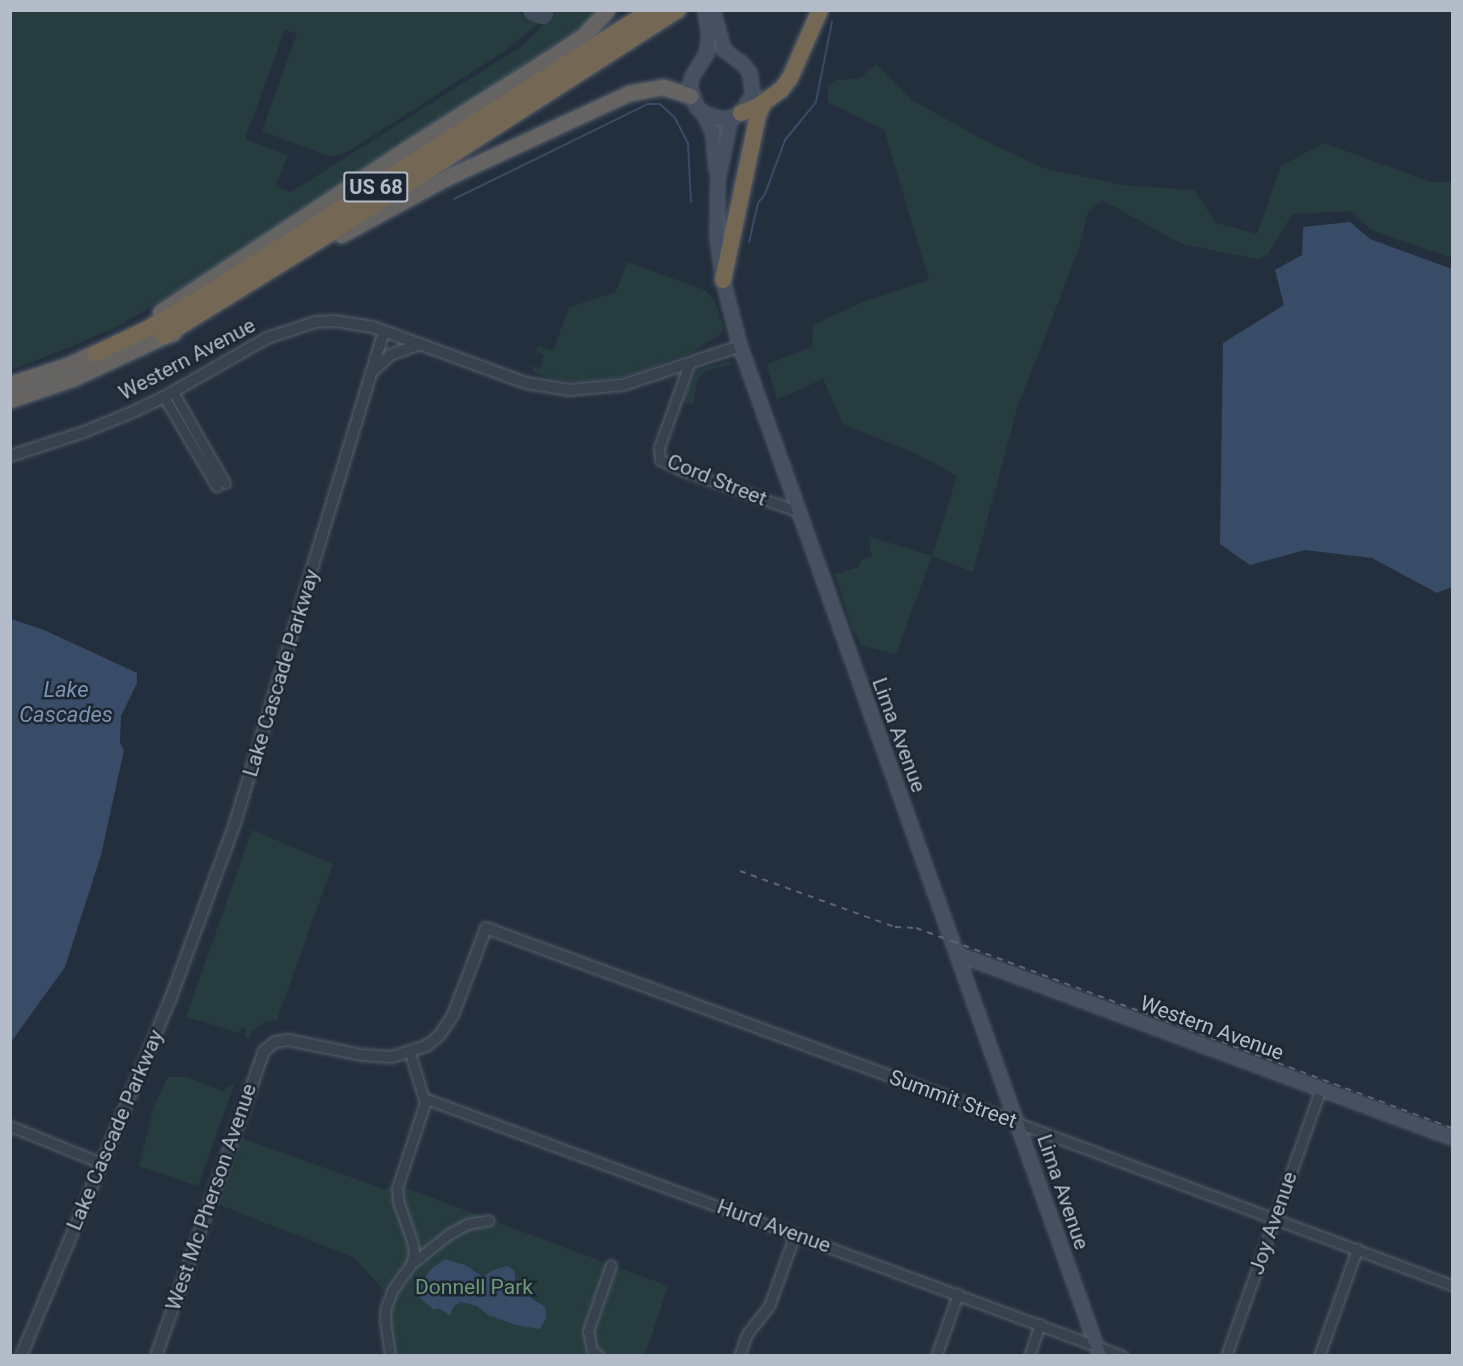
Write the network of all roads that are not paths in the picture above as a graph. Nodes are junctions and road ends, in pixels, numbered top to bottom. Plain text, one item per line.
1 (607, 10) edge
2 (651, 10) edge
3 (678, 10) edge
4 (705, 10) edge
5 (713, 10) edge
6 (820, 10) edge
7 (691, 96) junction
8 (764, 102) junction
9 (703, 113) junction
10 (736, 115) junction
11 (718, 179) junction
12 (723, 280) junction
13 (384, 331) junction
14 (164, 336) junction
15 (420, 344) junction
16 (740, 346) junction
17 (95, 354) junction
18 (689, 364) junction
19 (371, 372) junction
20 (10, 384) edge
21 (168, 395) junction
22 (10, 400) edge
23 (10, 456) edge
24 (221, 485) dead end
25 (800, 512) junction
26 (957, 954) junction
27 (410, 1053) junction
28 (1320, 1090) junction
29 (424, 1098) junction
30 (1018, 1123) junction
31 (10, 1126) edge
32 (1452, 1138) edge
33 (101, 1162) junction
34 (1275, 1218) junction
35 (489, 1220) dead end
36 (795, 1234) junction
37 (1357, 1249) junction
38 (411, 1264) junction
39 (611, 1265) dead end
40 (1452, 1285) edge
41 (958, 1294) junction
42 (1040, 1324) junction
43 (1098, 1351) edge
44 (21, 1356) edge
45 (156, 1356) edge
46 (390, 1356) edge
47 (599, 1356) edge
48 (739, 1356) edge
49 (936, 1356) edge
50 (1029, 1356) edge
51 (1123, 1356) edge
52 (1226, 1356) edge
53 (1320, 1356) edge

1 - 17 highway
2 - 17 highway, US 68
3 - 14 highway, US 68
4 - 7 main road
5 - 10 main road, Lima Avenue
6 - 8 highway
7 - 9 main road
7 - 14 highway
8 - 10 highway
8 - 12 highway
9 - 10 main road
9 - 11 main road
10 - 11 main road, Lima Avenue
11 - 12 main road, Lima Avenue
12 - 16 main road, Lima Avenue
13 - 15 street
13 - 19 street, Lake Cascade Parkway
13 - 21 street, Western Avenue
14 - 22 highway, US 68
15 - 18 street
15 - 19 street
16 - 18 street
16 - 25 main road, Lima Avenue
17 - 20 highway, US 68
18 - 25 street, Cord Street
19 - 33 street, Lake Cascade Parkway
21 - 23 street, Western Avenue
21 - 24 street
25 - 26 main road, Lima Avenue
26 - 28 main road, Western Avenue
26 - 30 main road, Lima Avenue
27 - 29 street
27 - 30 street, Summit Street
27 - 45 street, West Mc Pherson Avenue
28 - 32 main road, Western Avenue
28 - 34 street, Joy Avenue
29 - 36 street, Hurd Avenue
29 - 38 street
30 - 34 street, Summit Street
30 - 43 main road, Lima Avenue
31 - 33 street
33 - 44 street, Lake Cascade Parkway
34 - 37 street, Summit Street
34 - 52 street, Joy Avenue
35 - 38 street
36 - 41 street, Hurd Avenue
36 - 48 street
37 - 40 street, Summit Street
37 - 53 street
38 - 46 street
39 - 47 street
41 - 42 street, Hurd Avenue
41 - 49 street
42 - 43 street, Hurd Avenue
42 - 50 street
43 - 51 street, Hurd Avenue

